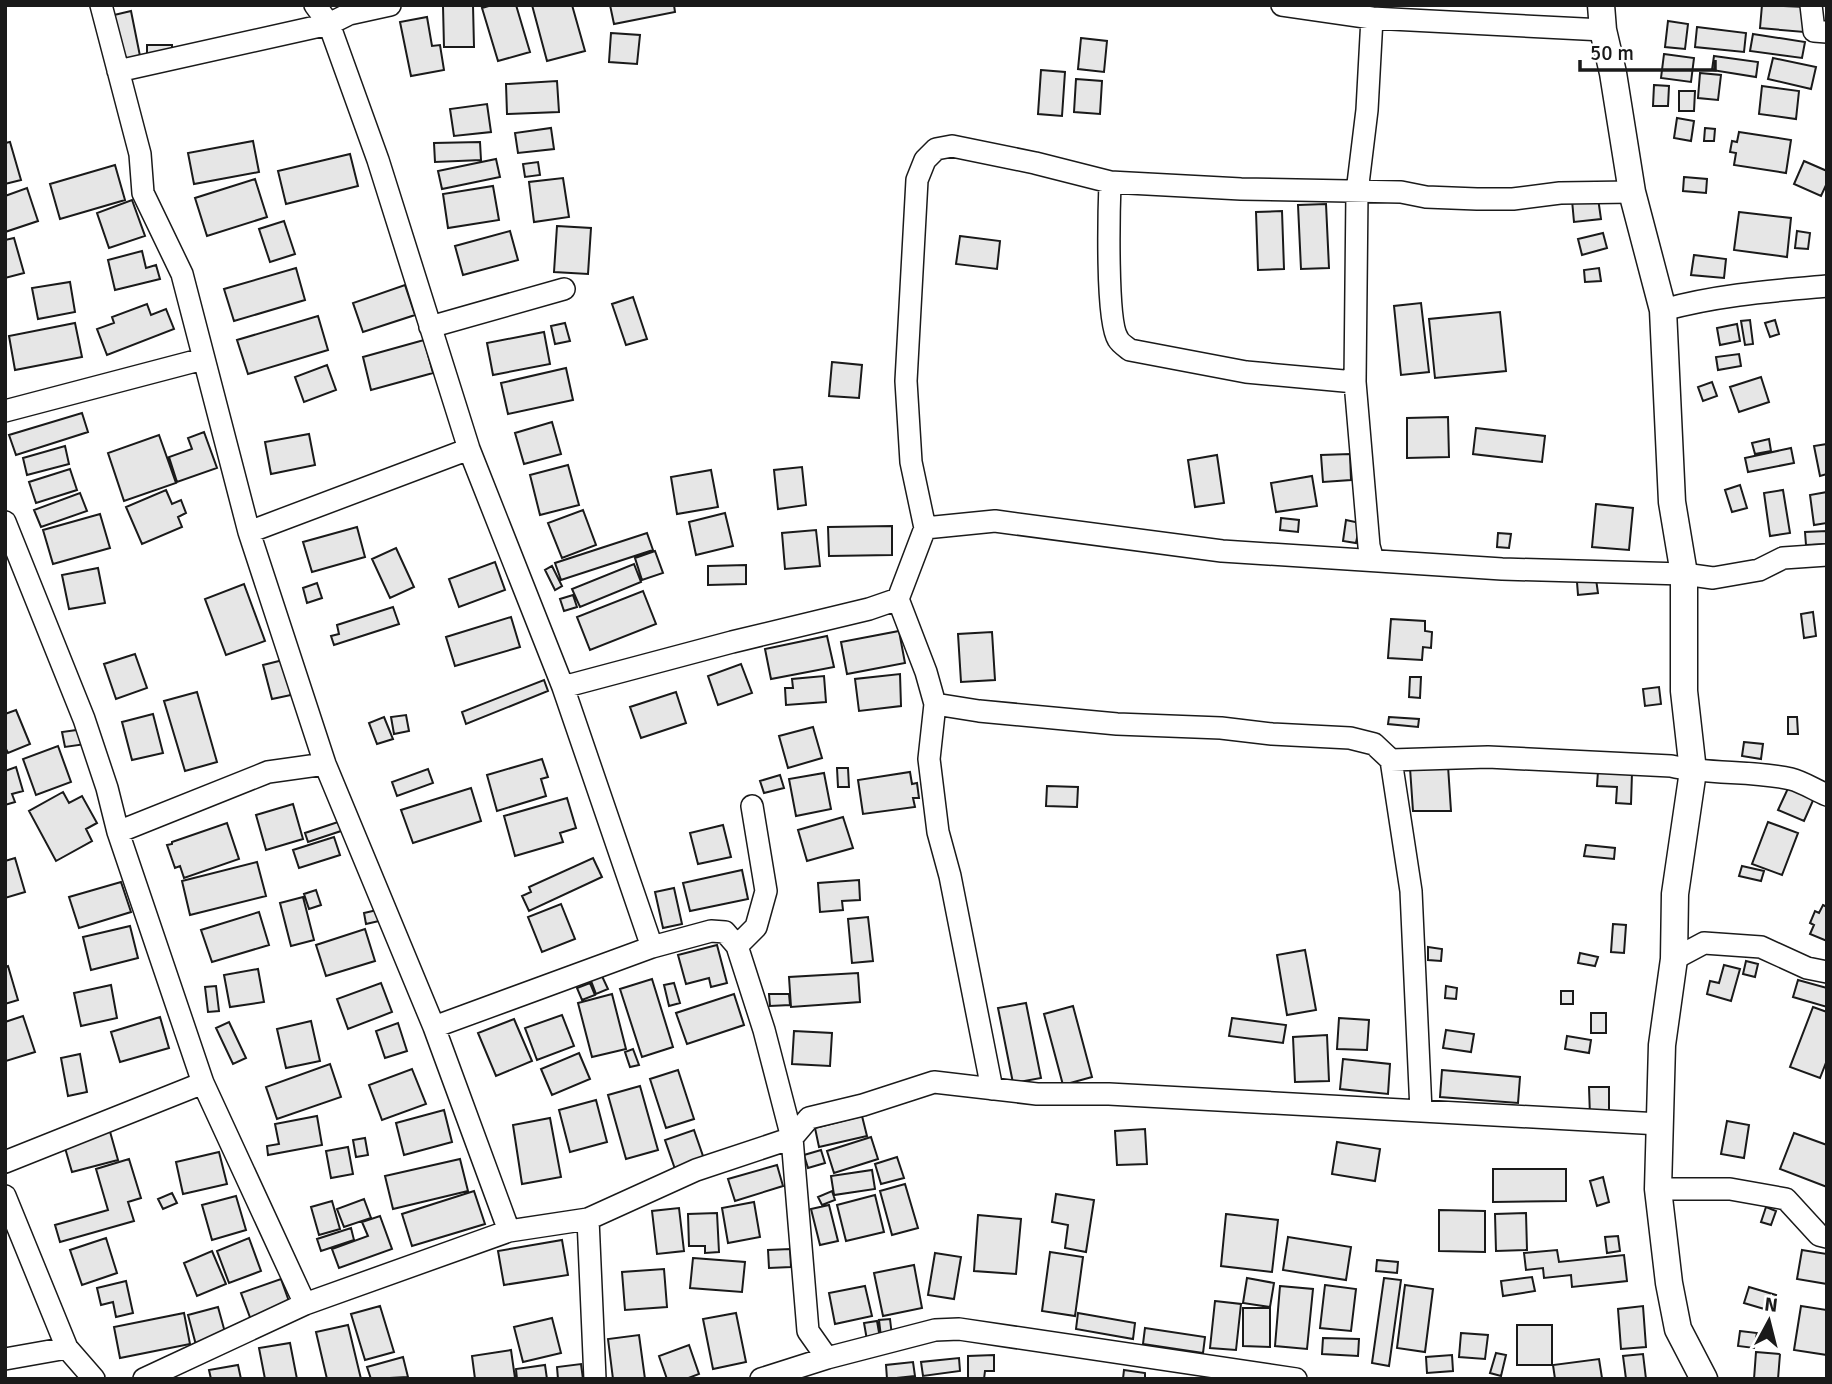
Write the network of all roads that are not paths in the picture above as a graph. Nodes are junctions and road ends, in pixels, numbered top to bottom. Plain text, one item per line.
1 (101, 5) edge
2 (315, 5) edge
3 (390, 5) edge
4 (1282, 5) edge
5 (1811, 5) edge
6 (1371, 18) junction
7 (1602, 18) edge
8 (330, 24) junction
9 (1827, 32) edge
10 (117, 71) junction
11 (1110, 182) junction
12 (1357, 192) junction
13 (1632, 192) junction
14 (1827, 286) edge
15 (564, 289) dead end
16 (1663, 310) junction
17 (430, 327) junction
18 (203, 359) junction
19 (1355, 382) junction
20 (5, 411) edge
21 (469, 449) junction
22 (5, 522) edge
23 (925, 528) junction
24 (250, 532) junction
25 (1827, 555) edge
26 (1373, 561) junction
27 (1684, 574) junction
28 (898, 599) junction
29 (563, 687) junction
30 (935, 704) junction
31 (1391, 760) junction
32 (325, 764) junction
33 (1693, 771) junction
34 (1827, 794) edge
35 (752, 806) dead end
36 (118, 832) junction
37 (737, 946) junction
38 (652, 947) junction
39 (1674, 959) junction
40 (1827, 972) edge
41 (434, 1027) junction
42 (203, 1083) junction
43 (992, 1089) junction
44 (1421, 1111) junction
45 (1660, 1124) junction
46 (792, 1138) junction
47 (5, 1162) edge
48 (1658, 1189) junction
49 (5, 1196) edge
50 (588, 1219) junction
51 (509, 1231) junction
52 (1827, 1237) edge
53 (305, 1304) junction
54 (67, 1348) junction
55 (827, 1358) junction
56 (5, 1359) edge
57 (1194, 1372) edge
58 (1702, 1378) edge
59 (94, 1379) edge
60 (144, 1379) edge
61 (594, 1379) edge
62 (761, 1379) edge
63 (1297, 1379) edge

1 - 10 street
2 - 8 street
3 - 8 street
4 - 6 street
5 - 9 street
6 - 7 street
6 - 12 street
7 - 13 main road
8 - 10 street
8 - 17 street
10 - 18 street
11 - 12 street
11 - 19 street
11 - 23 street
12 - 13 street
12 - 19 street
13 - 16 main road
14 - 16 street
15 - 17 street
16 - 27 main road
17 - 21 street
18 - 20 street
18 - 24 street
19 - 26 street
21 - 24 street
21 - 29 street
22 - 36 street
23 - 26 street
23 - 28 street
24 - 32 street
25 - 27 street
26 - 27 street
27 - 33 main road
28 - 29 street
28 - 30 street
29 - 38 street
30 - 31 street
30 - 43 street
31 - 33 street
31 - 44 street
32 - 36 street
32 - 41 street
33 - 34 street
33 - 39 main road
35 - 37 street
36 - 42 street
37 - 38 street
37 - 46 street
38 - 41 street
39 - 40 street
39 - 45 main road
41 - 51 street
42 - 47 street
42 - 53 street
43 - 44 street
43 - 46 street
44 - 45 street
45 - 48 main road
46 - 50 street
46 - 55 street
48 - 52 street
48 - 58 main road
49 - 54 street
50 - 51 street
50 - 61 street
51 - 53 street
53 - 60 street
54 - 56 street
54 - 59 street
55 - 57 street
55 - 62 street
57 - 63 street

